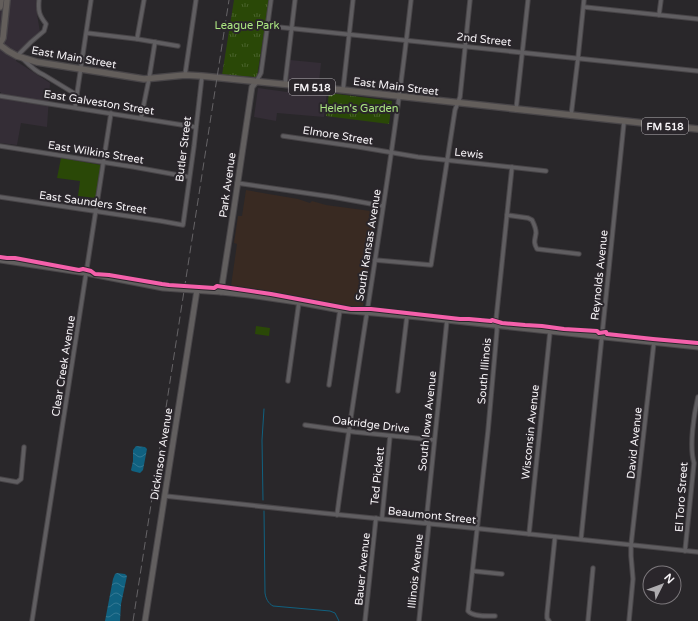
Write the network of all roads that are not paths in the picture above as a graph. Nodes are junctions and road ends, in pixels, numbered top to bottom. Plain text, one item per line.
1 (1, 0) edge
2 (7, 0) edge
3 (39, 0) edge
4 (91, 0) edge
5 (144, 0) edge
6 (196, 0) edge
7 (271, 0) edge
8 (295, 0) edge
9 (353, 0) edge
10 (411, 0) edge
11 (470, 0) edge
12 (528, 0) edge
13 (583, 0) edge
14 (661, 0) edge
15 (0, 7) edge
16 (584, 7) junction
17 (659, 15) junction
18 (698, 19) edge
19 (268, 26) junction
20 (292, 29) junction
21 (87, 33) junction
22 (349, 35) junction
23 (137, 39) junction
24 (407, 40) junction
25 (155, 42) junction
26 (0, 44) edge
27 (178, 46) dead end
28 (465, 46) junction
29 (523, 52) junction
30 (19, 57) junction
31 (578, 58) junction
32 (81, 69) junction
33 (698, 71) edge
34 (185, 75) junction
35 (202, 76) junction
36 (149, 79) junction
37 (256, 82) junction
38 (285, 84) junction
39 (343, 90) junction
40 (76, 95) junction
41 (0, 96) edge
42 (400, 96) junction
43 (457, 103) junction
44 (75, 107) junction
45 (516, 110) junction
46 (111, 113) junction
47 (571, 116) junction
48 (141, 118) junction
49 (624, 122) junction
50 (195, 126) junction
51 (698, 129) edge
52 (283, 136) dead end
53 (0, 146) edge
54 (391, 152) junction
55 (448, 160) junction
56 (104, 162) junction
57 (512, 167) junction
58 (546, 171) dead end
59 (189, 177) junction
60 (237, 183) junction
61 (0, 198) edge
62 (383, 206) junction
63 (96, 212) junction
64 (507, 215) junction
65 (183, 225) joint
66 (579, 254) dead end
67 (0, 260) edge
68 (375, 260) junction
69 (86, 274) junction
70 (197, 290) junction
71 (220, 292) junction
72 (299, 302) junction
73 (340, 310) junction
74 (366, 313) junction
75 (407, 316) junction
76 (447, 320) junction
77 (496, 326) junction
78 (550, 332) junction
79 (602, 337) junction
80 (654, 342) junction
81 (698, 347) edge
82 (288, 381) dead end
83 (329, 385) dead end
84 (398, 391) dead end
85 (698, 397) edge
86 (305, 425) dead end
87 (348, 431) junction
88 (390, 436) junction
89 (434, 440) junction
90 (24, 447) dead end
91 (0, 479) edge
92 (165, 496) junction
93 (337, 515) junction
94 (376, 518) junction
95 (382, 518) junction
96 (427, 523) junction
97 (478, 528) junction
98 (529, 534) junction
99 (555, 537) junction
100 (580, 540) junction
101 (631, 545) junction
102 (685, 551) junction
103 (698, 552) edge
104 (593, 568) dead end
105 (473, 571) junction
106 (502, 574) dead end
107 (495, 616) dead end
108 (32, 621) edge
109 (145, 621) edge
110 (365, 621) edge
111 (418, 621) edge
112 (549, 621) edge
113 (588, 621) edge
114 (629, 621) edge

1 - 15 main road
2 - 26 main road
3 - 30 street
4 - 21 street
5 - 23 street
6 - 34 street
7 - 19 street
8 - 20 street
9 - 22 street
10 - 24 street, South Kansas Avenue
11 - 28 street
12 - 29 street
13 - 16 street
14 - 17 street
16 - 17 street
16 - 31 street
17 - 18 street
19 - 20 street, 2nd Street
19 - 37 street
20 - 22 street, 2nd Street
20 - 38 street
21 - 23 street
21 - 32 street
22 - 24 street, 2nd Street
22 - 39 street
23 - 25 street
24 - 28 street, 2nd Street
24 - 42 street, South Kansas Avenue
25 - 27 street
25 - 36 street
26 - 30 main road, East Main Street / FM 518
28 - 29 street, 2nd Street
28 - 43 street
29 - 31 street, 2nd Street
29 - 45 street
30 - 32 main road, East Main Street / FM 518
30 - 40 street
31 - 33 street, 2nd Street
31 - 47 street
32 - 36 main road, East Main Street / FM 518
32 - 40 street
34 - 35 main road, East Main Street / FM 518
34 - 36 main road, East Main Street / FM 518
35 - 37 main road, East Main Street / FM 518
35 - 50 street, Butler Street
36 - 48 street
37 - 38 main road, East Main Street / FM 518
37 - 60 street, Park Avenue
38 - 39 main road, East Main Street / FM 518
39 - 42 main road, East Main Street / FM 518
40 - 44 street
41 - 44 street, East Galveston Street
42 - 43 main road, East Main Street / FM 518
42 - 54 street, South Kansas Avenue
43 - 45 main road, East Main Street / FM 518
43 - 55 street
44 - 46 street, East Galveston Street
45 - 47 main road, East Main Street / FM 518
46 - 48 street, East Galveston Street
46 - 56 street, Clear Creek Avenue
47 - 49 main road, East Main Street / FM 518
48 - 50 street, East Galveston Street
49 - 51 main road, East Main Street / FM 518
49 - 79 street, Reynolds Avenue
50 - 59 street, Butler Street
52 - 54 street, Elmore Street
53 - 56 street, East Wilkins Street
54 - 55 street, Lewis
54 - 62 street, South Kansas Avenue
55 - 57 street, Lewis
55 - 68 street
56 - 59 street, East Wilkins Street
56 - 63 street, Clear Creek Avenue
57 - 58 street, Lewis
57 - 64 street, South Illinois
59 - 65 street, Butler Street
60 - 62 street
60 - 71 street, Park Avenue
61 - 63 street, East Saunders Street
62 - 68 street, South Kansas Avenue
63 - 65 street, East Saunders Street
63 - 69 street, Clear Creek Avenue
64 - 66 street
64 - 77 street, South Illinois
67 - 69 street
68 - 74 street, South Kansas Avenue
69 - 70 street
69 - 108 street, Clear Creek Avenue
70 - 71 street
70 - 92 street, Dickinson Avenue
71 - 72 street
72 - 73 street
72 - 82 street
73 - 74 street
73 - 83 street
74 - 75 street
74 - 87 street, South Kansas Avenue
75 - 76 street
75 - 84 street
76 - 77 street
76 - 89 street, South Iowa Avenue
77 - 78 street
77 - 97 street, South Illinois
78 - 79 street
78 - 98 street, Wisconsin Avenue
79 - 80 street
79 - 100 street, Reynolds Avenue
80 - 81 street
80 - 101 street, David Avenue
85 - 102 street, El Toro Street
86 - 87 street, Oakridge Drive
87 - 88 street, Oakridge Drive
87 - 93 street, South Kansas Avenue
88 - 89 street, Oakridge Drive
88 - 95 street, Ted Pickett
89 - 96 street, South Iowa Avenue
90 - 91 street
92 - 93 street, Beaumont Street
92 - 109 street, Dickinson Avenue
93 - 94 street, Beaumont Street
94 - 95 street, Beaumont Street
94 - 110 street, Bauer Avenue
95 - 96 street, Beaumont Street
96 - 97 street, Beaumont Street
96 - 111 street, Illinois Avenue
97 - 98 street, Beaumont Street
97 - 105 street, South Illinois
98 - 99 street, Beaumont Street
99 - 100 street, Beaumont Street
99 - 112 street
100 - 101 street, Beaumont Street
101 - 102 street, Beaumont Street
101 - 114 street, David Avenue
102 - 103 street, Beaumont Street
104 - 113 street
105 - 106 street
105 - 107 street, South Illinois

